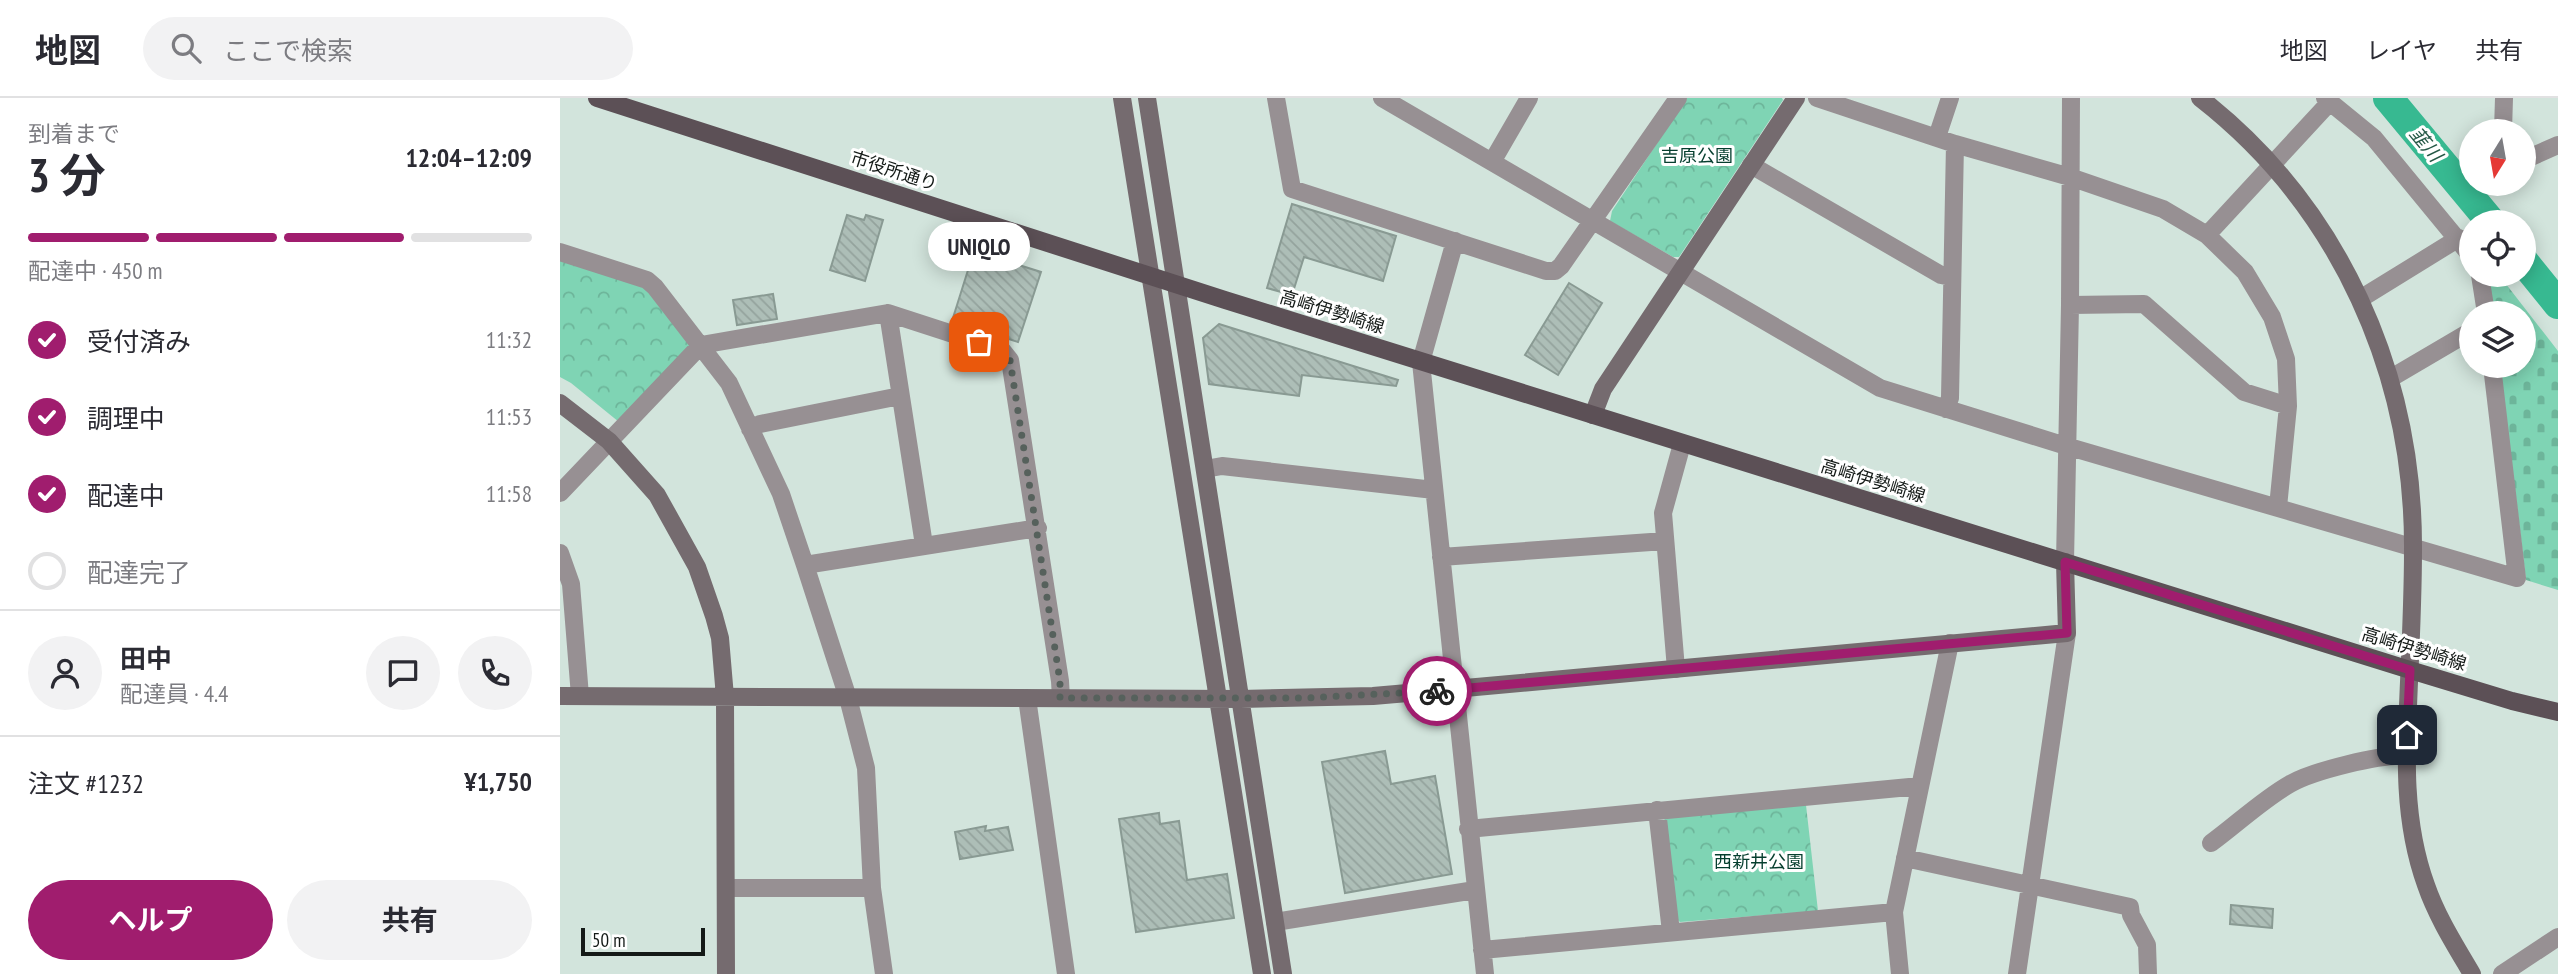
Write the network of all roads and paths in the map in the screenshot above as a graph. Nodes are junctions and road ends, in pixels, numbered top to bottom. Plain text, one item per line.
1 (597, 98) edge
2 (1122, 98) edge
3 (1147, 98) edge
4 (1276, 98) edge
5 (1382, 98) edge
6 (1529, 98) edge
7 (1678, 98) edge
8 (1796, 98) edge
9 (1816, 98) edge
10 (1950, 98) edge
11 (2071, 98) edge
12 (2200, 98) edge
13 (2504, 98) edge
14 (2328, 100) edge
15 (2503, 119) edge
16 (1937, 137) junction
17 (1955, 144) junction
18 (2558, 145) edge
19 (2536, 155) edge
20 (1492, 162) junction
21 (2271, 163) junction
22 (1751, 165) junction
23 (2070, 177) junction
24 (1591, 220) junction
25 (2207, 236) junction
26 (2459, 239) joint
27 (1455, 241) junction
28 (560, 252) edge
29 (1680, 272) junction
30 (1150, 276) junction
31 (1951, 277) junction
32 (1177, 285) junction
33 (2360, 299) junction
34 (2070, 305) junction
35 (888, 313) junction
36 (2459, 338) edge
37 (701, 345) junction
38 (1420, 362) junction
39 (2391, 378) junction
40 (2493, 378) edge
41 (900, 396) junction
42 (560, 403) edge
43 (2288, 406) junction
44 (1946, 409) junction
45 (1593, 415) junction
46 (750, 429) junction
47 (609, 441) junction
48 (1682, 444) junction
49 (2066, 446) junction
50 (1205, 468) junction
51 (1434, 490) junction
52 (560, 494) edge
53 (2278, 507) junction
54 (1038, 528) junction
55 (1665, 541) junction
56 (924, 545) junction
57 (2413, 549) junction
58 (560, 553) edge
59 (1441, 557) junction
60 (2065, 562) junction
61 (805, 565) junction
62 (566, 584) edge
63 (2067, 633) junction
64 (1950, 643) junction
65 (1676, 669) junction
66 (2410, 670) junction
67 (1454, 689) junction
68 (560, 696) edge
69 (580, 696) junction
70 (725, 697) junction
71 (848, 698) junction
72 (1027, 698) junction
73 (1060, 698) junction
74 (1219, 699) junction
75 (1240, 699) junction
76 (2558, 712) edge
77 (2406, 756) junction
78 (1920, 786) junction
79 (1657, 810) junction
80 (1468, 829) junction
81 (2211, 843) dead end
82 (1905, 858) junction
83 (2031, 884) junction
84 (727, 888) junction
85 (872, 888) junction
86 (1475, 890) junction
87 (1894, 912) junction
88 (1275, 922) junction
89 (1671, 932) junction
90 (2558, 937) edge
91 (1482, 950) junction
92 (726, 974) edge
93 (884, 974) edge
94 (1066, 974) edge
95 (1262, 974) edge
96 (1283, 974) edge
97 (1485, 974) edge
98 (1900, 974) edge
99 (2017, 974) edge
100 (2148, 974) edge
101 (2472, 974) edge
102 (2502, 974) edge

1 - 30 main road, 市役所通り
2 - 30 street
3 - 32 street
4 - 27 street
5 - 20 street
6 - 20 street
7 - 24 street
8 - 22 street
9 - 16 street
10 - 16 street
11 - 23 street
12 - 21 street
13 - 15 street
14 - 21 street
14 - 26 street
16 - 17 street
17 - 23 street
17 - 31 street
18 - 19 street
20 - 24 street
21 - 25 street
21 - 33 street
22 - 29 street
22 - 31 street
23 - 25 street
23 - 34 street
24 - 27 street
24 - 29 street
25 - 43 street
26 - 33 street
27 - 38 street
28 - 37 street
29 - 44 street
29 - 45 street
30 - 32 main road, 市役所通り
30 - 74 street
31 - 44 street
32 - 38 main road, 高崎伊勢崎線
32 - 50 street
33 - 39 street
34 - 43 street
34 - 49 street
35 - 37 street
35 - 41 street
35 - 54 street
36 - 39 street
37 - 46 street
37 - 47 street
38 - 45 main road, 高崎伊勢崎線
38 - 51 street
39 - 57 street
40 - 57 street
41 - 46 street
41 - 56 street
42 - 47 street
43 - 53 street
44 - 49 street
45 - 48 main road, 高崎伊勢崎線
46 - 61 street
47 - 52 street
47 - 70 street
48 - 55 street
48 - 60 main road, 高崎伊勢崎線
49 - 53 street
49 - 60 street
50 - 51 street
50 - 75 street
51 - 59 street
53 - 57 street
54 - 56 street
54 - 73 street
55 - 59 street
55 - 65 street
56 - 61 street
57 - 66 street
58 - 62 street
59 - 67 street
60 - 63 street
60 - 66 main road, 高崎伊勢崎線
61 - 71 street
62 - 69 street
63 - 64 street
63 - 83 street
64 - 65 street
64 - 78 street
65 - 67 street
66 - 76 main road, 高崎伊勢崎線
66 - 77 street
67 - 75 street
67 - 80 street
68 - 69 street
69 - 70 street
70 - 71 street
70 - 84 street
71 - 72 street
71 - 85 street
72 - 73 street
72 - 94 street
73 - 74 street
74 - 75 street
74 - 95 street
75 - 88 street
77 - 81 street
77 - 101 street
78 - 79 street
78 - 82 street
79 - 80 street
79 - 89 street
80 - 86 street
82 - 83 street
82 - 87 street
83 - 99 street
83 - 100 street
84 - 85 street
84 - 92 street
85 - 93 street
86 - 88 street
86 - 91 street
87 - 89 street
87 - 98 street
88 - 96 street
89 - 91 street
90 - 102 street
91 - 97 street

